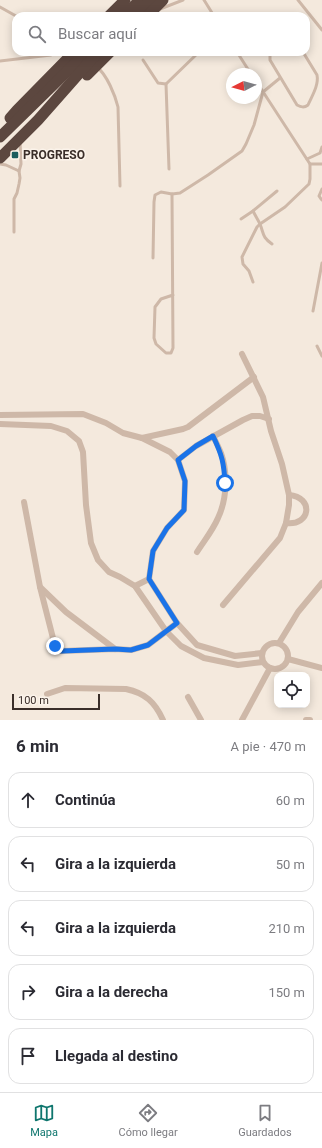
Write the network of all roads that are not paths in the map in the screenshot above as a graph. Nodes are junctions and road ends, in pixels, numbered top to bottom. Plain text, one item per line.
1 (125, 0) edge
2 (140, 0) edge
3 (151, 0) edge
4 (163, 0) edge
5 (183, 0) edge
6 (204, 0) edge
7 (298, 0) edge
8 (0, 8) edge
9 (113, 12) edge
10 (128, 12) edge
11 (138, 12) edge
12 (151, 12) edge
13 (154, 12) edge
14 (212, 12) edge
15 (308, 12) edge
16 (12, 14) edge
17 (310, 15) edge
18 (322, 30) edge
19 (42, 56) edge
20 (70, 56) edge
21 (83, 56) edge
22 (94, 56) edge
23 (106, 56) edge
24 (195, 56) edge
25 (240, 56) edge
26 (270, 56) edge
27 (305, 56) edge
28 (143, 60) dead end
29 (0, 61) edge
30 (96, 66) junction
31 (247, 68) edge
32 (322, 73) edge
33 (317, 75) junction
34 (280, 78) junction
35 (166, 84) junction
36 (263, 92) junction
37 (38, 120) junction
38 (0, 131) edge
39 (0, 137) edge
40 (20, 138) junction
41 (322, 147) edge
42 (0, 158) edge
43 (307, 159) junction
44 (0, 164) edge
45 (310, 164) junction
46 (322, 164) edge
47 (169, 169) dead end
48 (19, 171) junction
49 (120, 186) dead end
50 (322, 189) edge
51 (277, 191) dead end
52 (172, 194) junction
53 (322, 200) edge
54 (253, 211) junction
55 (241, 219) dead end
56 (260, 224) junction
57 (14, 232) dead end
58 (272, 244) dead end
59 (153, 258) dead end
60 (322, 262) edge
61 (253, 282) dead end
62 (173, 295) junction
63 (313, 311) dead end
64 (317, 346) dead end
65 (242, 354) dead end
66 (322, 356) edge
67 (254, 377) junction
68 (3, 415) edge
69 (269, 419) junction
70 (3, 424) edge
71 (213, 436) junction
72 (142, 438) junction
73 (178, 460) junction
74 (289, 495) junction
75 (24, 502) dead end
76 (286, 523) junction
77 (197, 552) dead end
78 (149, 579) junction
79 (322, 583) edge
80 (135, 586) junction
81 (40, 587) junction
82 (223, 604) dead end
83 (177, 623) junction
84 (166, 630) junction
85 (279, 643) junction
86 (115, 649) junction
87 (262, 653) junction
88 (288, 660) junction
89 (263, 662) junction
90 (270, 668) junction
91 (322, 668) edge
92 (47, 694) dead end
93 (188, 697) dead end
94 (163, 720) edge
95 (201, 720) edge
96 (242, 720) edge
97 (306, 720) edge
98 (310, 720) edge

1 - 9 highway
2 - 10 highway
3 - 11 highway
4 - 12 highway
5 - 13 lane
6 - 14 lane
7 - 15 lane
8 - 16 lane
17 - 18 lane
19 - 29 lane
20 - 38 highway
21 - 39 highway
22 - 37 highway
23 - 30 highway
24 - 35 lane
25 - 31 lane
26 - 34 lane
27 - 33 lane
28 - 35 lane
30 - 37 highway
30 - 49 lane
32 - 33 lane
33 - 34 lane
34 - 36 lane
35 - 47 lane
36 - 43 lane
36 - 52 lane
37 - 40 highway
40 - 42 highway
40 - 48 lane
41 - 43 lane
43 - 45 lane
44 - 48 lane
45 - 46 lane
45 - 56 lane
48 - 57 lane
50 - 53 lane
51 - 54 lane
52 - 59 lane
52 - 62 lane
54 - 55 lane
54 - 56 lane
56 - 58 lane
56 - 61 lane
60 - 63 lane
62 - 62 lane
64 - 66 lane
65 - 67 street
67 - 69 street
67 - 72 street
68 - 70 street
68 - 72 street
69 - 71 street
69 - 74 street
70 - 80 street
71 - 73 street
71 - 77 street
72 - 73 street
73 - 78 street
74 - 76 street
74 - 76 street
75 - 81 street
76 - 82 street
78 - 80 street
78 - 83 street
79 - 85 street
80 - 84 street
81 - 86 street
81 - 86 street
83 - 84 street
83 - 87 street
84 - 86 street
84 - 89 street
85 - 87 street
85 - 88 street
87 - 89 street
88 - 90 street
88 - 91 street
89 - 90 street
90 - 96 street
92 - 94 street
93 - 95 street
97 - 98 street

